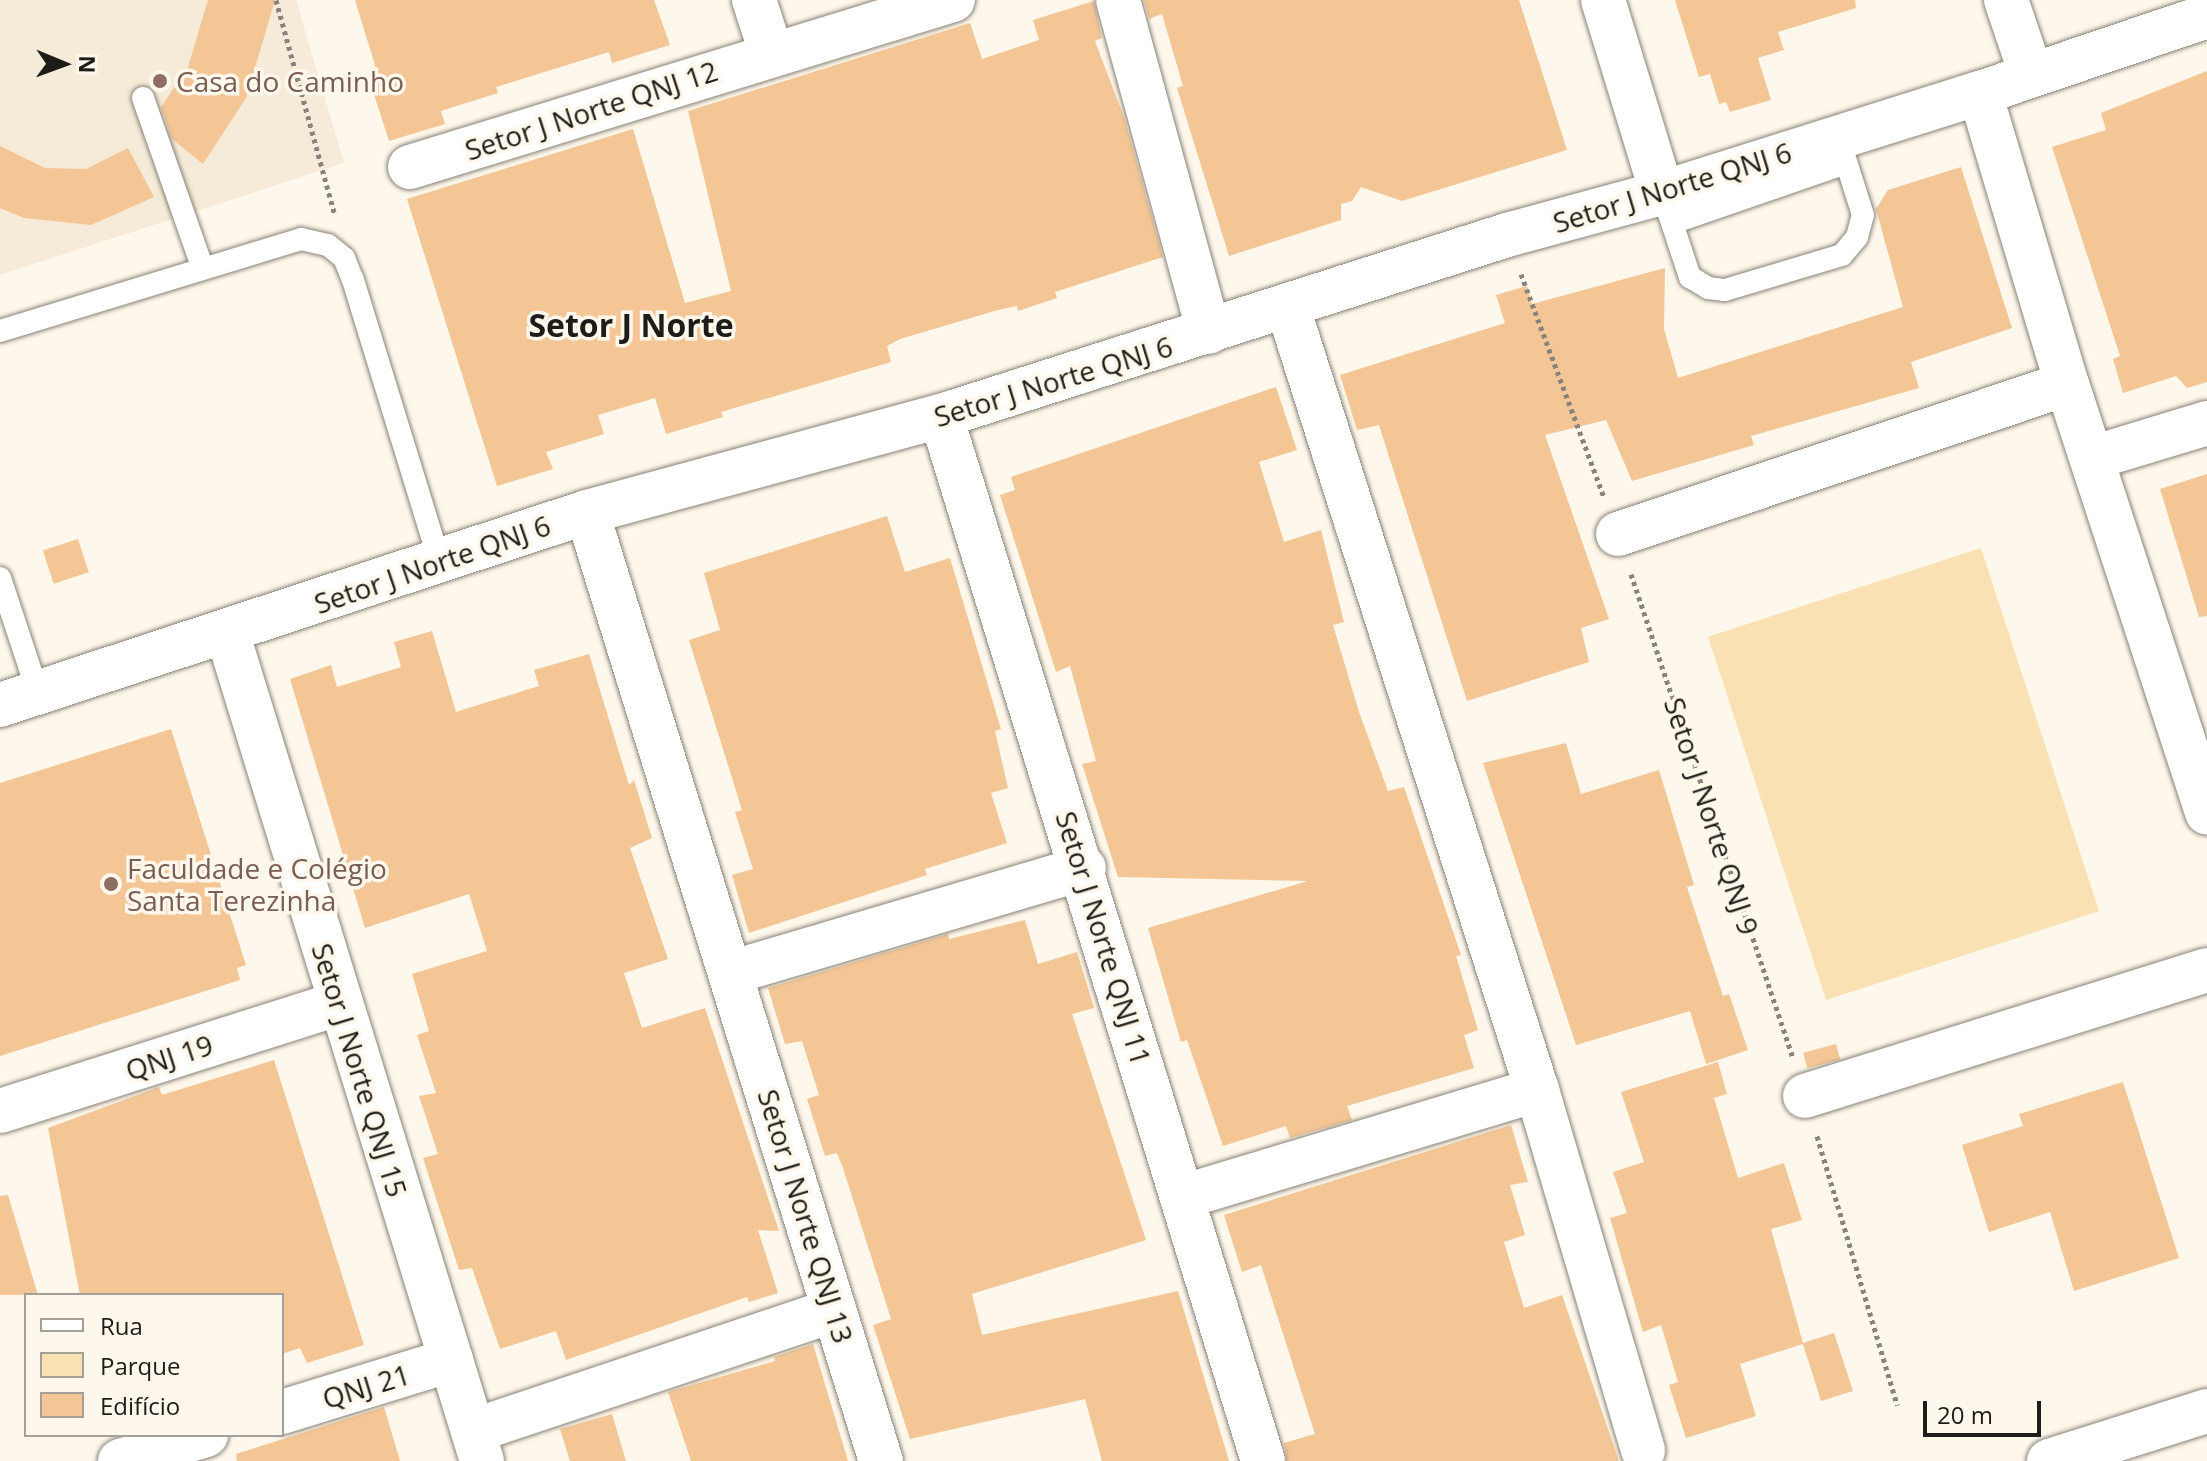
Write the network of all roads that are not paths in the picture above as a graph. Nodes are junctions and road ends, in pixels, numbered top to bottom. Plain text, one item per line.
1 (754, 0) edge
2 (953, 0) edge
3 (1118, 0) edge
4 (1603, 0) edge
5 (2006, 0) edge
6 (2207, 16) edge
7 (771, 52) junction
8 (2031, 74) junction
9 (1980, 93) junction
10 (143, 98) dead end
11 (1842, 150) junction
12 (410, 167) dead end
13 (1667, 208) junction
14 (203, 269) junction
15 (1288, 308) junction
16 (0, 331) edge
17 (1209, 332) junction
18 (2067, 384) junction
19 (941, 416) junction
20 (2207, 423) edge
21 (2092, 458) junction
22 (587, 512) junction
23 (1618, 534) road end
24 (440, 562) junction
25 (0, 578) edge
26 (227, 632) junction
27 (19, 699) edge
28 (2207, 812) edge
29 (1084, 868) junction
30 (2207, 970) edge
31 (733, 972) junction
32 (338, 1004) junction
33 (1537, 1090) junction
34 (1805, 1096) road end
35 (0, 1111) edge
36 (1182, 1197) junction
37 (834, 1310) junction
38 (451, 1360) junction
39 (284, 1411) edge
40 (2207, 1411) edge
41 (2207, 1419) edge
42 (199, 1437) edge
43 (478, 1446) edge
44 (1643, 1451) dead end
45 (120, 1461) edge
46 (881, 1461) edge
47 (1263, 1461) edge
48 (2049, 1461) edge
49 (2151, 1461) edge

1 - 7 street
2 - 7 street, Setor J Norte QNJ 12
3 - 17 street
4 - 13 street
5 - 8 street
6 - 8 street, Setor J Norte QNJ 6
7 - 12 street, Setor J Norte QNJ 12
8 - 9 street, Setor J Norte QNJ 6
9 - 11 street, Setor J Norte QNJ 6
9 - 18 street
10 - 14 lane
11 - 13 street, Setor J Norte QNJ 6
11 - 13 lane
13 - 15 street, Setor J Norte QNJ 6
14 - 16 lane
14 - 24 lane
15 - 17 street, Setor J Norte QNJ 6
15 - 33 street
17 - 19 street, Setor J Norte QNJ 6
18 - 21 street
18 - 23 street
19 - 22 street, Setor J Norte QNJ 6
19 - 29 street, Setor J Norte QNJ 11
20 - 21 street
21 - 28 street
22 - 24 street, Setor J Norte QNJ 6
22 - 31 street, Setor J Norte QNJ 13
24 - 26 street, Setor J Norte QNJ 6
25 - 27 lane
26 - 27 street, Setor J Norte QNJ 6
26 - 32 street, Setor J Norte QNJ 15
29 - 31 street
29 - 36 street, Setor J Norte QNJ 11
30 - 34 street
31 - 37 street, Setor J Norte QNJ 13
32 - 35 street, QNJ 19
32 - 38 street, Setor J Norte QNJ 15
33 - 36 street
33 - 44 street
36 - 47 street, Setor J Norte QNJ 11
37 - 43 street
37 - 46 street, Setor J Norte QNJ 13
38 - 39 street, QNJ 21
38 - 43 street, Setor J Norte QNJ 15
40 - 48 street
41 - 49 street
42 - 45 street

